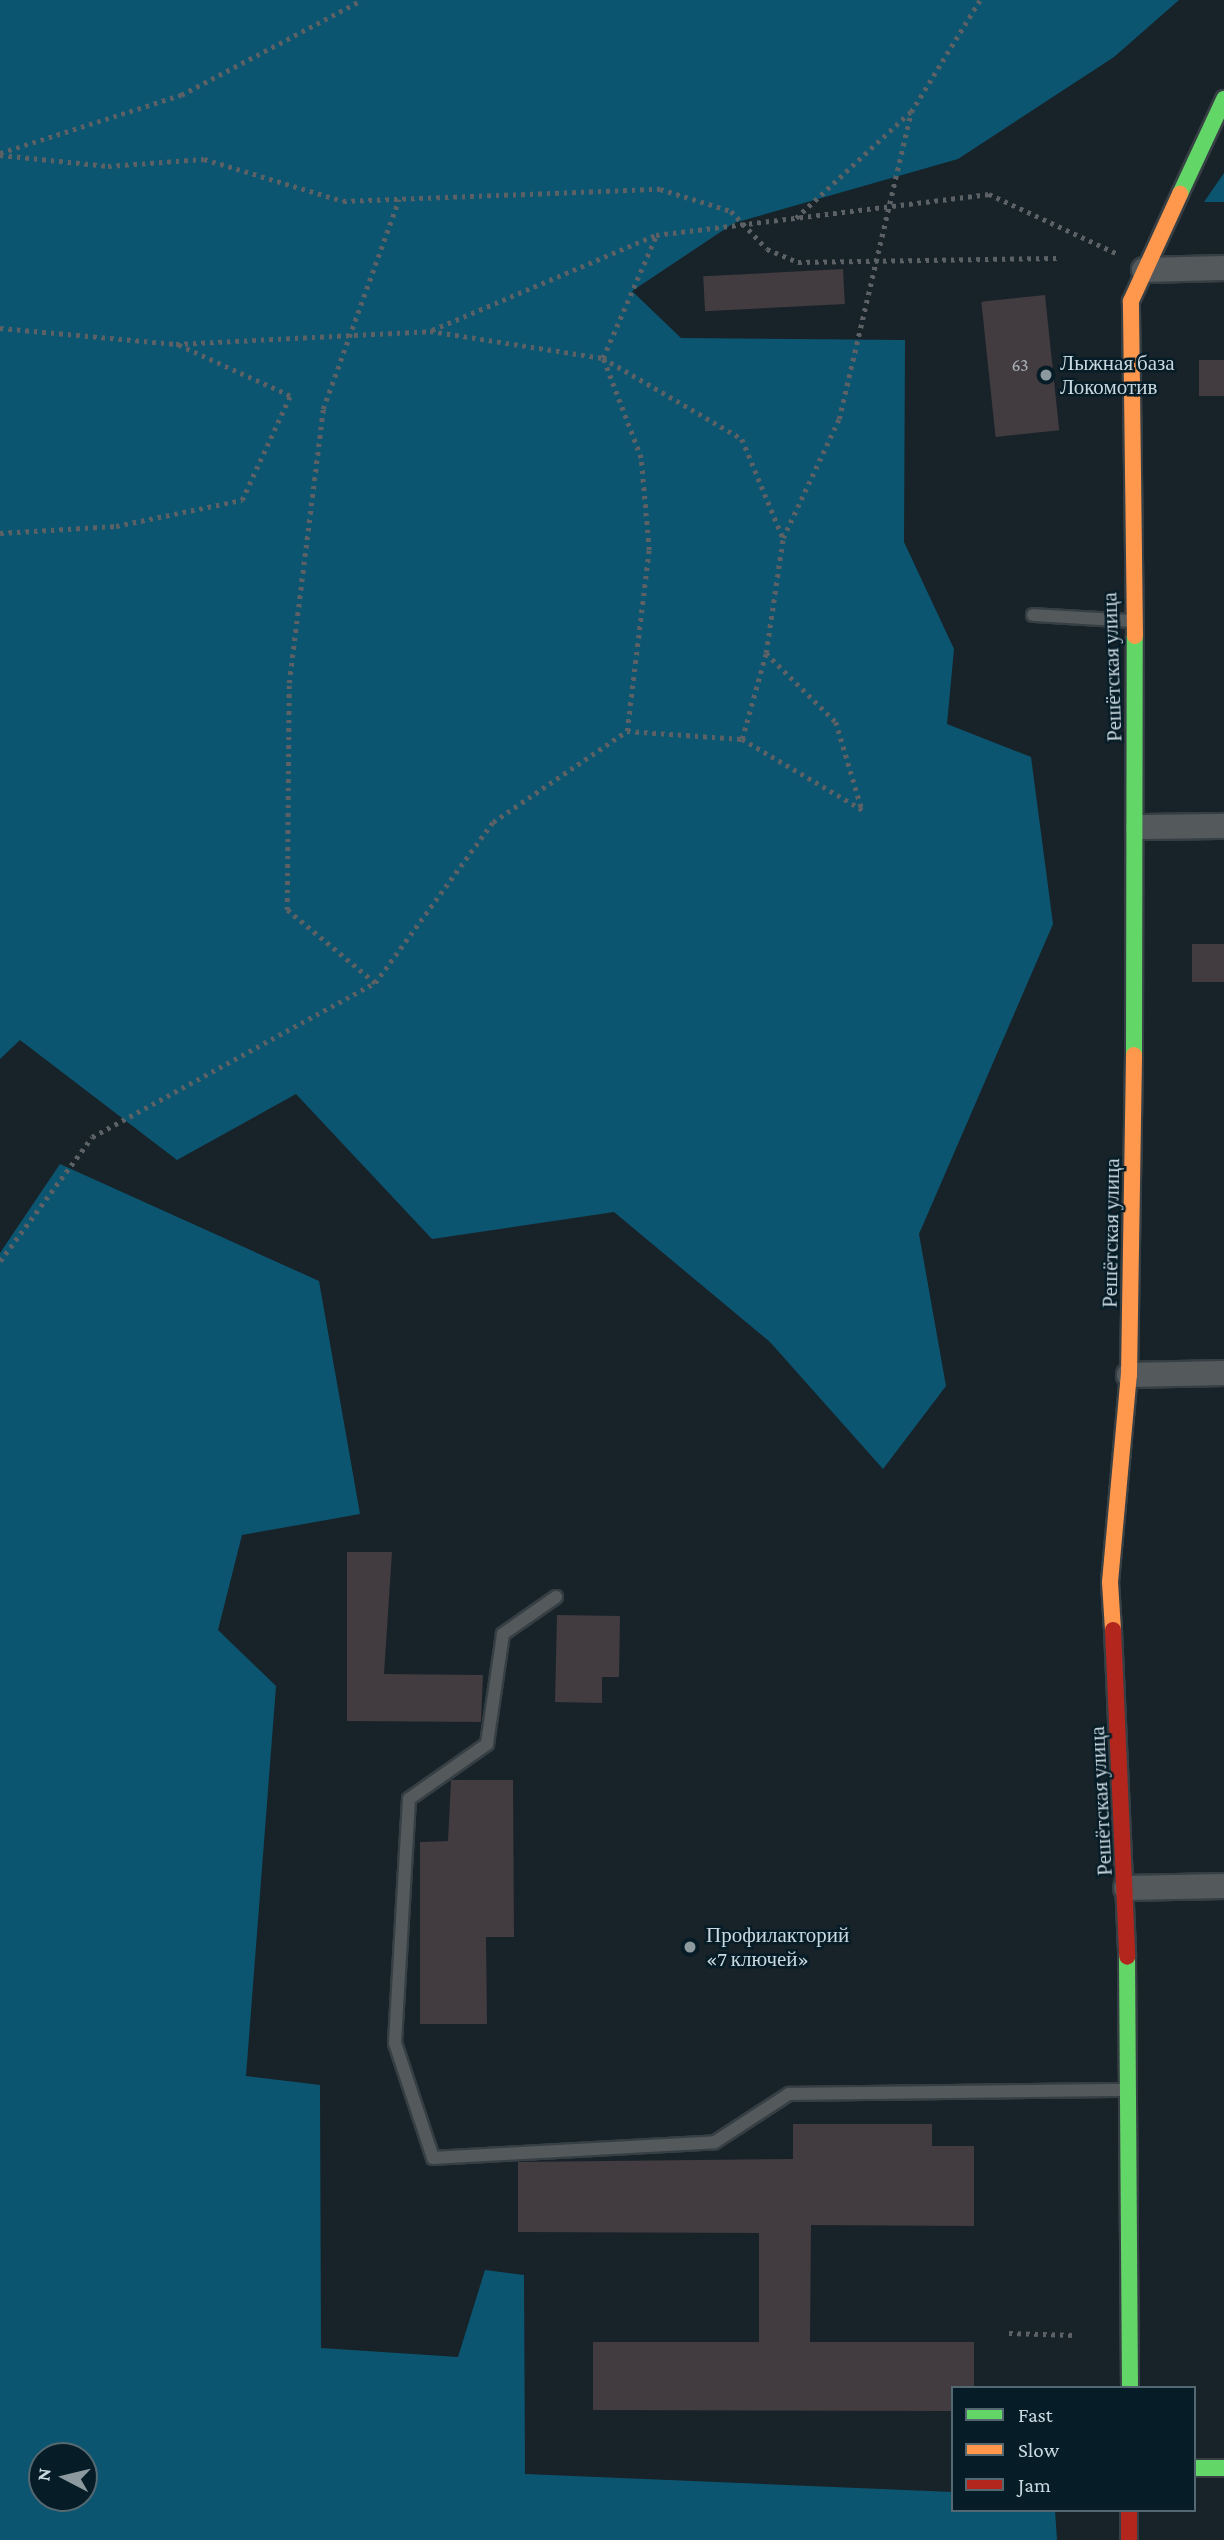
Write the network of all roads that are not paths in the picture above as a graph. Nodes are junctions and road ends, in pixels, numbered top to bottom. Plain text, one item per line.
1 (1224, 99) edge
2 (1224, 268) edge
3 (1144, 270) junction
4 (1033, 615) dead end
5 (1131, 621) junction
6 (1224, 826) edge
7 (1138, 827) junction
8 (1224, 1373) edge
9 (1129, 1375) junction
10 (556, 1597) dead end
11 (1224, 1886) edge
12 (1126, 1888) junction
13 (1131, 2090) junction
14 (1130, 2386) edge
15 (1196, 2468) edge
16 (1224, 2468) edge
17 (1129, 2512) edge
18 (1129, 2540) edge

1 - 3 street, Решётская улица
2 - 3 street
3 - 5 street, Решётская улица
4 - 5 lane
5 - 7 street, Решётская улица
6 - 7 street
7 - 9 street, Решётская улица
8 - 9 street
9 - 12 street, Решётская улица
10 - 13 lane
11 - 12 street
12 - 13 street, Решётская улица
13 - 14 street, Решётская улица
15 - 16 street
17 - 18 street

